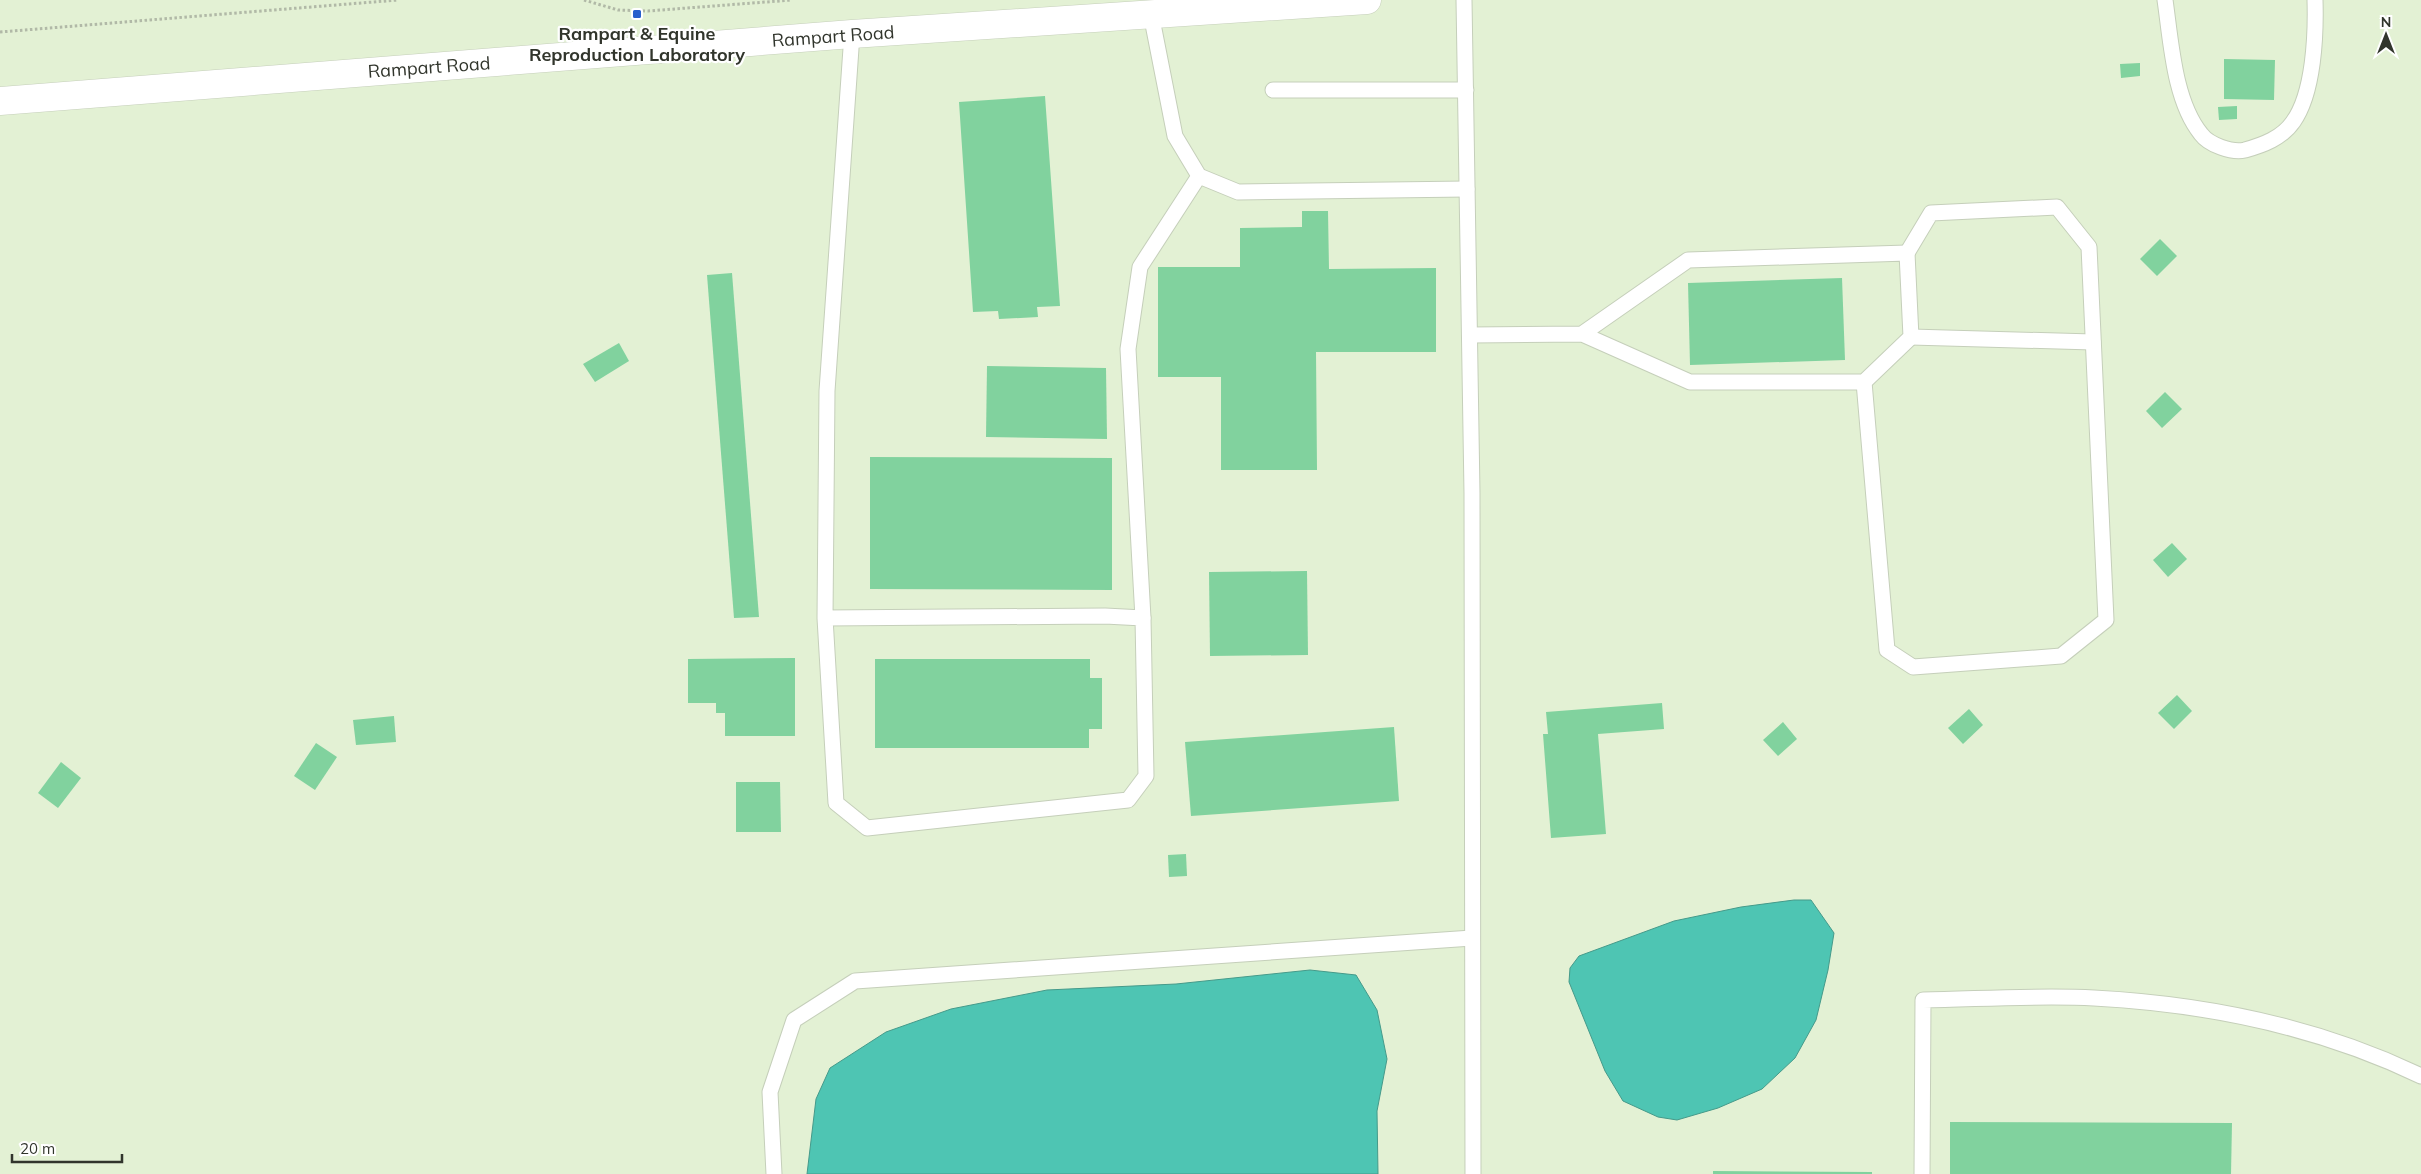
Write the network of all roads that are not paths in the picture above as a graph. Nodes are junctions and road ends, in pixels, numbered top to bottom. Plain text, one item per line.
1 (1367, 0) edge
2 (1464, 0) edge
3 (2165, 0) edge
4 (2315, 0) edge
5 (1152, 14) junction
6 (852, 34) junction
7 (1273, 90) dead end
8 (1466, 90) junction
9 (0, 100) edge
10 (1199, 176) junction
11 (1467, 189) junction
12 (1906, 253) junction
13 (1582, 334) junction
14 (1470, 335) junction
15 (1911, 337) junction
16 (2093, 342) junction
17 (1864, 382) junction
18 (825, 618) junction
19 (1143, 618) junction
20 (1472, 938) junction
21 (2421, 1076) edge
22 (774, 1174) edge
23 (1473, 1174) edge
24 (1922, 1174) edge

1 - 5 street, Rampart Road
2 - 8 lane
3 - 4 lane
5 - 6 street, Rampart Road
5 - 10 lane
6 - 9 street, Rampart Road
6 - 18 lane
7 - 8 lane
8 - 11 lane
10 - 11 lane
10 - 19 lane
11 - 14 lane
12 - 13 lane
12 - 15 lane
12 - 16 lane
13 - 14 lane
13 - 17 lane
14 - 20 lane
15 - 16 lane
15 - 17 lane
16 - 17 lane
18 - 19 lane
18 - 19 lane
20 - 22 lane
20 - 23 lane
21 - 24 lane

